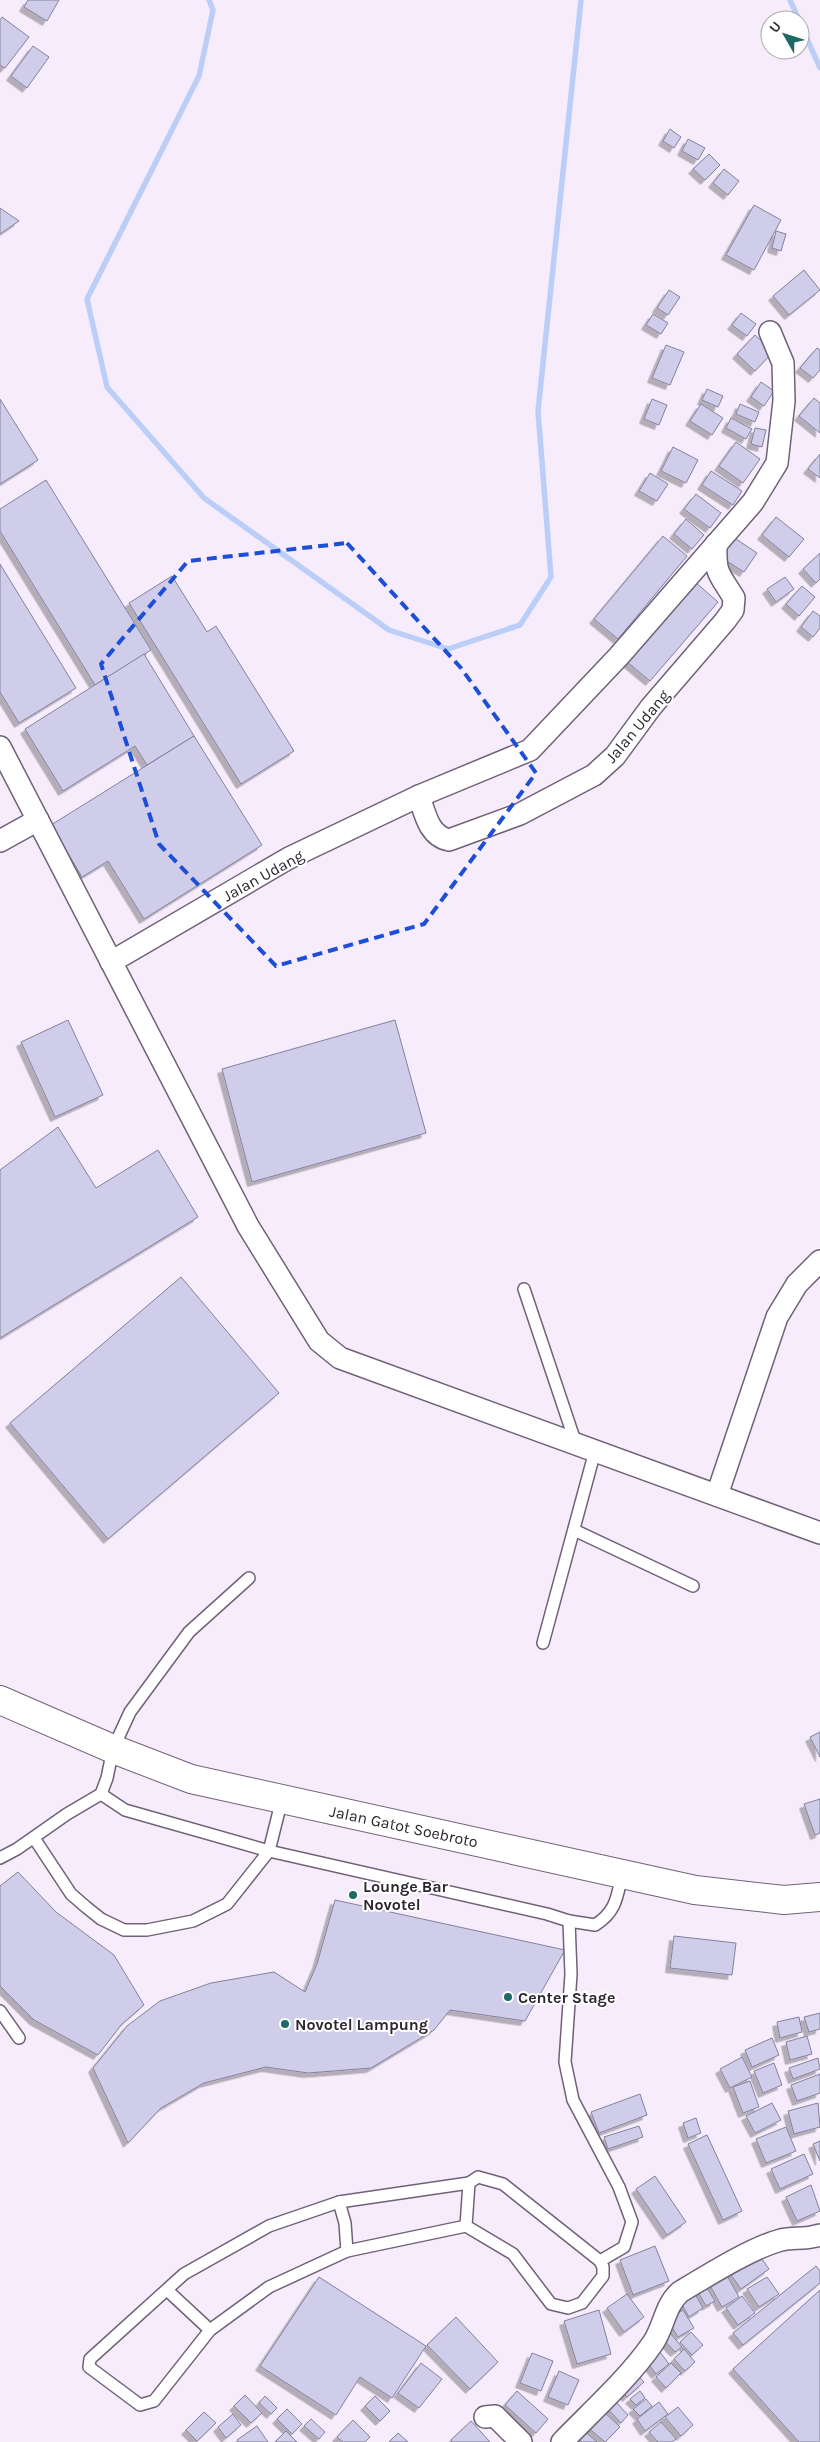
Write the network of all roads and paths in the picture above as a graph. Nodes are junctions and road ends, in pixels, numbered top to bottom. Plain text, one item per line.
1 (770, 332) dead end
2 (716, 544) junction
3 (0, 747) edge
4 (419, 796) junction
5 (38, 820) junction
6 (0, 840) edge
7 (111, 962) junction
8 (820, 1261) edge
9 (524, 1288) dead end
10 (576, 1444) junction
11 (596, 1451) junction
12 (717, 1495) junction
13 (574, 1530) junction
14 (820, 1533) edge
15 (248, 1578) dead end
16 (694, 1586) dead end
17 (543, 1643) dead end
18 (0, 1700) edge
19 (113, 1749) junction
20 (101, 1794) junction
21 (282, 1799) junction
22 (34, 1838) junction
23 (269, 1851) junction
24 (0, 1858) edge
25 (622, 1875) junction
26 (820, 1897) edge
27 (569, 1921) junction
28 (0, 2010) edge
29 (19, 2038) dead end
30 (469, 2183) junction
31 (339, 2202) junction
32 (466, 2226) junction
33 (820, 2235) edge
34 (347, 2251) junction
35 (600, 2260) junction
36 (166, 2290) junction
37 (210, 2330) junction
38 (486, 2417) dead end
39 (521, 2442) edge
40 (562, 2442) edge

1 - 2 street, Jalan Udang
2 - 4 street, Jalan Udang
2 - 4 street, Jalan Udang
3 - 5 street
4 - 7 street, Jalan Udang
5 - 6 street
5 - 7 street
7 - 10 street
8 - 12 street
9 - 10 lane
10 - 11 street
11 - 12 street
11 - 13 lane
12 - 14 street
13 - 16 lane
13 - 17 lane
15 - 19 lane
18 - 19 main road, Jalan Gatot Soebroto
19 - 20 lane
19 - 21 main road, Jalan Gatot Soebroto
20 - 22 lane
20 - 23 lane
21 - 23 lane
21 - 25 main road, Jalan Gatot Soebroto
22 - 23 lane
22 - 24 lane
23 - 27 lane
25 - 26 main road, Jalan Gatot Soebroto
25 - 27 lane
27 - 35 lane
28 - 29 lane
30 - 31 lane
30 - 32 lane
30 - 35 lane
31 - 34 lane
31 - 36 lane
32 - 34 lane
32 - 35 lane
33 - 40 street
34 - 37 lane
36 - 37 lane
36 - 37 lane
38 - 39 street

